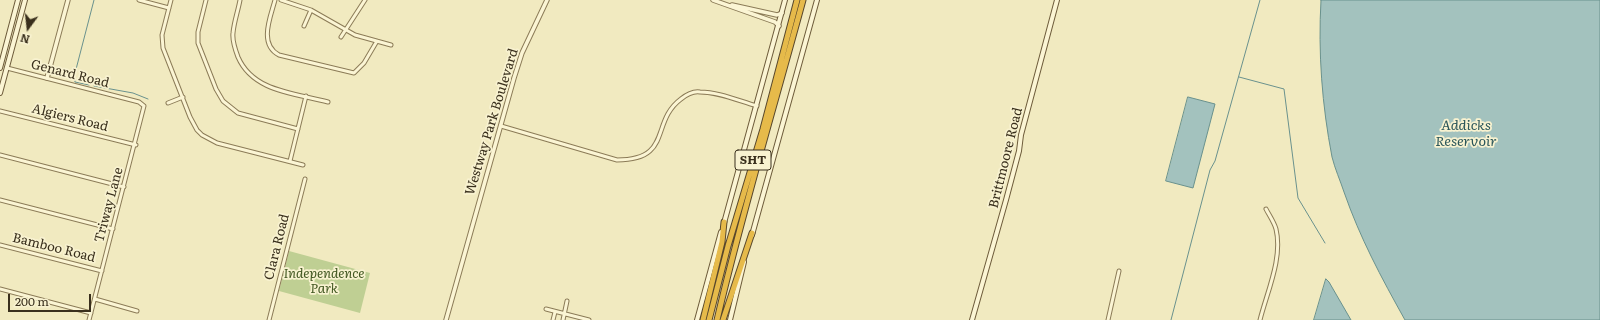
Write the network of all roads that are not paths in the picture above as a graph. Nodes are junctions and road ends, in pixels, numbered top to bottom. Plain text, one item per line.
1 (18, 0) edge
2 (25, 0) edge
3 (68, 0) edge
4 (139, 0) edge
5 (171, 0) edge
6 (206, 0) edge
7 (240, 0) edge
8 (276, 0) edge
9 (281, 0) edge
10 (364, 0) edge
11 (547, 0) edge
12 (713, 0) edge
13 (785, 0) edge
14 (797, 0) edge
15 (803, 0) edge
16 (817, 0) edge
17 (1057, 0) edge
18 (728, 4) junction
19 (169, 8) junction
20 (311, 10) junction
21 (782, 13) junction
22 (304, 26) dead end
23 (779, 26) junction
24 (345, 30) junction
25 (341, 37) dead end
26 (376, 41) junction
27 (391, 45) dead end
28 (0, 67) edge
29 (7, 68) junction
30 (47, 78) junction
31 (0, 93) edge
32 (306, 96) junction
33 (183, 97) junction
34 (136, 101) joint
35 (328, 102) dead end
36 (168, 103) dead end
37 (756, 106) junction
38 (0, 111) edge
39 (501, 126) junction
40 (298, 129) junction
41 (136, 146) junction
42 (0, 155) edge
43 (290, 161) junction
44 (303, 165) dead end
45 (305, 178) dead end
46 (124, 187) junction
47 (0, 200) edge
48 (1266, 209) dead end
49 (724, 222) junction
50 (113, 229) junction
51 (752, 233) junction
52 (0, 245) edge
53 (102, 271) junction
54 (1119, 271) dead end
55 (0, 289) edge
56 (95, 299) junction
57 (568, 301) dead end
58 (546, 309) dead end
59 (137, 311) dead end
60 (555, 312) junction
61 (91, 313) junction
62 (564, 314) junction
63 (583, 319) edge
64 (89, 320) edge
65 (269, 320) edge
66 (446, 320) edge
67 (553, 320) edge
68 (563, 320) edge
69 (589, 320) edge
70 (697, 320) edge
71 (703, 320) edge
72 (709, 320) edge
73 (717, 320) edge
74 (723, 320) edge
75 (730, 320) edge
76 (972, 320) edge
77 (1108, 320) edge
78 (1260, 320) edge

1 - 28 main road
2 - 29 main road
3 - 30 street
4 - 19 street
5 - 19 street
6 - 40 street
7 - 32 street
8 - 26 street
9 - 20 street
10 - 24 street
11 - 39 street, Westway Park Boulevard
12 - 18 street
13 - 21 main road
14 - 72 highway, SHT
15 - 73 highway, SHT
16 - 51 main road
17 - 76 main road, Brittmoore Road
18 - 21 street
18 - 23 street
19 - 33 street
20 - 22 street
20 - 24 street
21 - 23 main road
23 - 37 main road
24 - 25 street
24 - 26 street
26 - 27 street
28 - 29 street, Genard Road
29 - 30 street, Genard Road
29 - 31 main road
30 - 34 street, Genard Road
32 - 35 street
32 - 40 street
33 - 36 street
33 - 43 street
34 - 41 street, Triway Lane
37 - 39 street
37 - 49 main road
38 - 41 street, Algiers Road
39 - 66 street, Westway Park Boulevard
40 - 43 street
41 - 46 street, Triway Lane
42 - 46 street
43 - 44 street
45 - 65 street, Clara Road
46 - 50 street, Triway Lane
47 - 50 street
48 - 78 street
49 - 70 main road
49 - 71 highway
50 - 53 street, Triway Lane
51 - 74 highway
51 - 75 main road
52 - 53 street, Bamboo Road
53 - 56 street, Triway Lane
54 - 77 street
55 - 61 street
56 - 59 street
56 - 61 street, Triway Lane
57 - 62 street
58 - 60 street
60 - 62 street
60 - 67 street
61 - 64 street, Triway Lane
62 - 63 street
62 - 68 street
63 - 69 street

